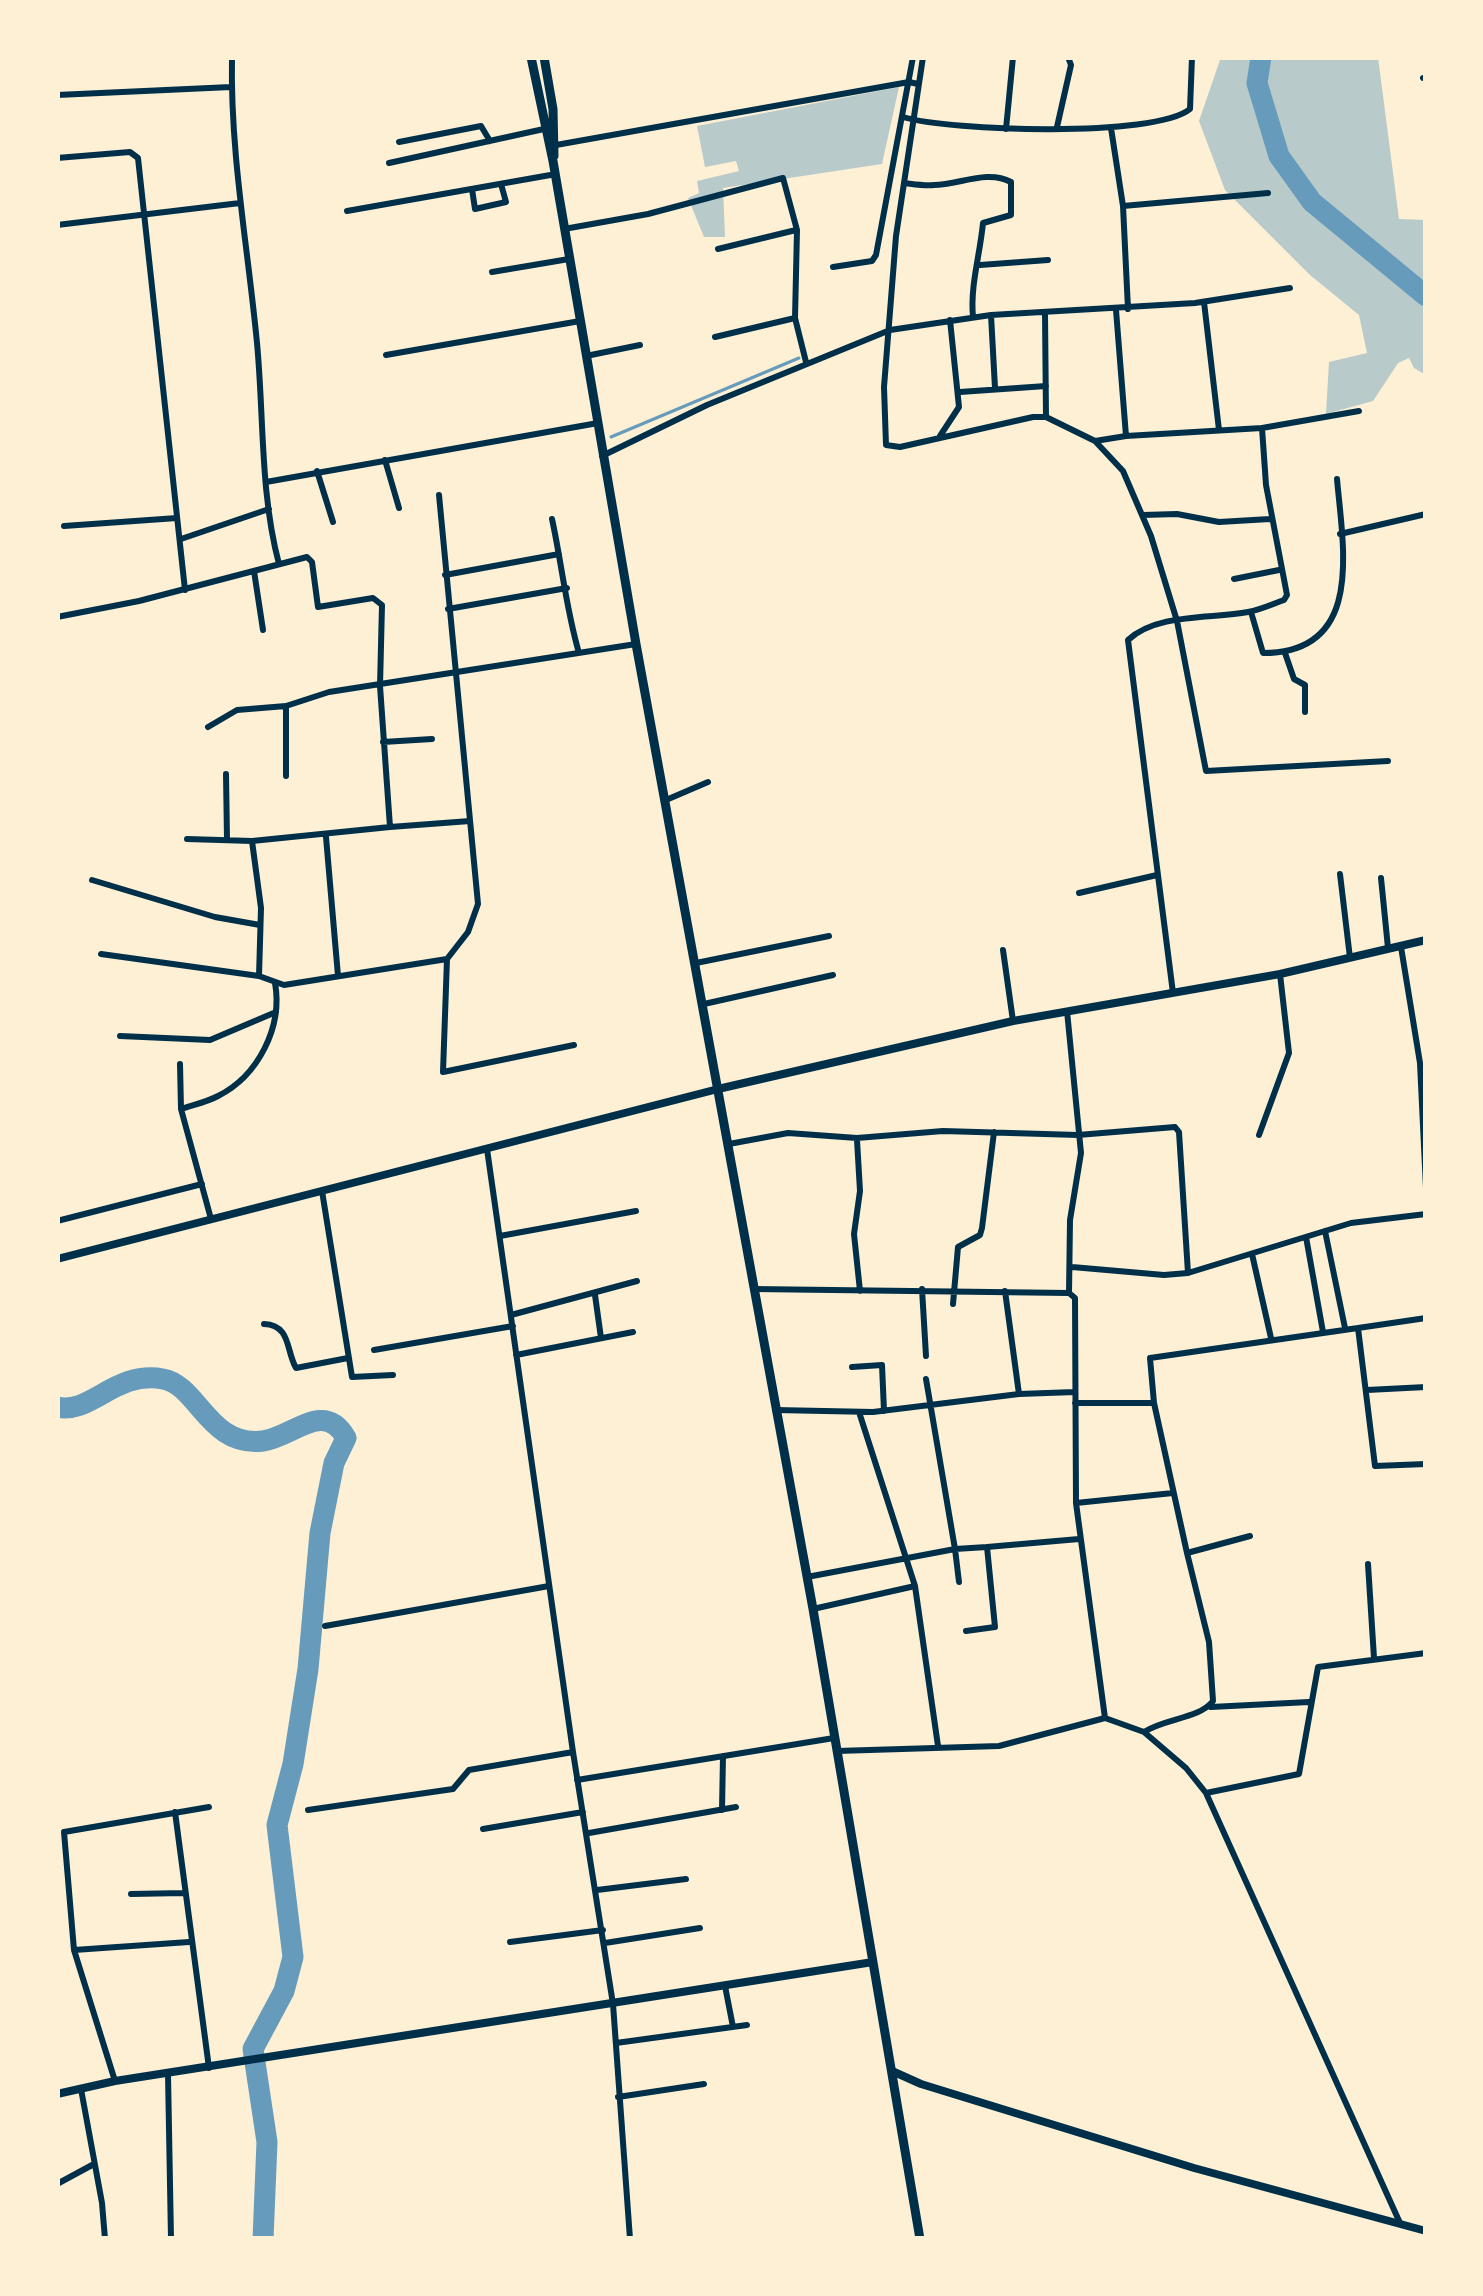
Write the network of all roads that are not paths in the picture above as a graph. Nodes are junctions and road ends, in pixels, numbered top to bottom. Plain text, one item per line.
1 (232, 57) edge
2 (536, 57) edge
3 (914, 57) edge
4 (923, 57) edge
5 (1012, 57) edge
6 (1069, 57) edge
7 (1192, 57) edge
8 (913, 83) junction
9 (232, 87) junction
10 (57, 95) edge
11 (908, 119) junction
12 (1057, 127) junction
13 (1111, 127) junction
14 (544, 129) junction
15 (1006, 129) junction
16 (490, 141) junction
17 (399, 142) dead end
18 (552, 146) junction
19 (57, 158) edge
20 (389, 163) dead end
21 (556, 174) junction
22 (899, 178) junction
23 (501, 184) junction
24 (472, 189) junction
25 (1268, 193) dead end
26 (888, 200) junction
27 (240, 203) junction
28 (900, 203) junction
29 (1123, 206) junction
30 (347, 211) dead end
31 (145, 216) junction
32 (57, 225) edge
33 (565, 229) junction
34 (797, 230) junction
35 (888, 238) junction
36 (718, 249) dead end
37 (569, 259) junction
38 (1048, 260) dead end
39 (980, 266) junction
40 (833, 267) dead end
41 (492, 272) dead end
42 (1289, 288) dead end
43 (1204, 302) junction
44 (1128, 309) junction
45 (1116, 310) junction
46 (1045, 314) junction
47 (992, 315) junction
48 (973, 317) junction
49 (795, 319) junction
50 (950, 320) junction
51 (580, 321) junction
52 (890, 330) junction
53 (715, 337) dead end
54 (640, 345) dead end
55 (386, 355) dead end
56 (586, 356) junction
57 (806, 362) junction
58 (1047, 386) junction
59 (995, 388) junction
60 (960, 392) junction
61 (1359, 411) dead end
62 (1046, 417) junction
63 (1262, 428) junction
64 (1219, 430) junction
65 (599, 431) junction
66 (1126, 436) junction
67 (938, 439) junction
68 (1095, 441) junction
69 (602, 456) junction
70 (385, 460) junction
71 (317, 471) junction
72 (1337, 479) dead end
73 (266, 482) junction
74 (439, 495) dead end
75 (400, 508) dead end
76 (268, 509) junction
77 (1426, 514) edge
78 (1143, 515) junction
79 (177, 518) junction
80 (552, 519) dead end
81 (1271, 519) junction
82 (332, 522) dead end
83 (64, 526) dead end
84 (1340, 534) junction
85 (180, 540) junction
86 (559, 554) junction
87 (279, 564) junction
88 (1279, 570) junction
89 (254, 572) junction
90 (445, 575) junction
91 (1234, 579) dead end
92 (567, 588) junction
93 (184, 590) junction
94 (448, 609) junction
95 (1252, 612) junction
96 (57, 616) edge
97 (1177, 621) junction
98 (263, 629) dead end
99 (636, 644) junction
100 (579, 653) junction
101 (1285, 653) junction
102 (454, 676) junction
103 (380, 686) junction
104 (286, 706) junction
105 (1305, 712) dead end
106 (208, 727) dead end
107 (432, 740) dead end
108 (382, 742) junction
109 (1388, 761) dead end
110 (226, 774) dead end
111 (286, 776) dead end
112 (709, 782) dead end
113 (666, 800) junction
114 (470, 821) junction
115 (390, 827) junction
116 (326, 836) junction
117 (187, 839) dead end
118 (227, 841) junction
119 (252, 841) junction
120 (1159, 874) junction
121 (1340, 874) dead end
122 (1381, 878) dead end
123 (92, 880) dead end
124 (1079, 893) dead end
125 (260, 925) junction
126 (829, 936) dead end
127 (1426, 940) edge
128 (1401, 947) junction
129 (1388, 948) junction
130 (1004, 950) dead end
131 (100, 953) dead end
132 (1350, 958) junction
133 (447, 959) junction
134 (696, 963) junction
135 (1280, 974) junction
136 (832, 975) dead end
137 (259, 976) junction
138 (338, 976) junction
139 (275, 983) junction
140 (1173, 994) junction
141 (704, 1004) junction
142 (1067, 1011) junction
143 (276, 1012) junction
144 (1013, 1021) junction
145 (120, 1036) dead end
146 (574, 1045) dead end
147 (180, 1064) dead end
148 (718, 1089) junction
149 (181, 1109) junction
150 (994, 1132) junction
151 (1078, 1135) junction
152 (1259, 1135) dead end
153 (857, 1138) junction
154 (1425, 1143) edge
155 (728, 1144) junction
156 (487, 1148) junction
157 (202, 1184) junction
158 (1426, 1188) edge
159 (322, 1191) junction
160 (636, 1211) dead end
161 (1426, 1214) edge
162 (211, 1219) junction
163 (57, 1221) edge
164 (1325, 1232) junction
165 (500, 1236) junction
166 (1306, 1237) junction
167 (1252, 1252) junction
168 (57, 1258) edge
169 (1072, 1267) junction
170 (1188, 1273) junction
171 (638, 1281) dead end
172 (752, 1288) junction
173 (922, 1289) junction
174 (954, 1289) junction
175 (860, 1291) junction
176 (1005, 1292) junction
177 (1069, 1293) junction
178 (595, 1294) junction
179 (953, 1304) dead end
180 (511, 1315) junction
181 (1426, 1318) edge
182 (264, 1324) dead end
183 (513, 1327) junction
184 (1358, 1328) junction
185 (1346, 1329) junction
186 (633, 1332) dead end
187 (1322, 1332) junction
188 (601, 1338) junction
189 (1271, 1338) junction
190 (374, 1350) dead end
191 (516, 1355) junction
192 (926, 1356) dead end
193 (348, 1358) junction
194 (852, 1367) dead end
195 (393, 1375) dead end
196 (926, 1378) dead end
197 (1426, 1388) edge
198 (1367, 1390) junction
199 (1075, 1392) junction
200 (1019, 1394) junction
201 (1076, 1403) junction
202 (1154, 1403) junction
203 (931, 1405) junction
204 (775, 1410) junction
205 (884, 1411) junction
206 (859, 1412) junction
207 (1426, 1464) edge
208 (1173, 1493) junction
209 (1076, 1503) junction
210 (1250, 1536) dead end
211 (1080, 1539) junction
212 (987, 1547) junction
213 (956, 1549) junction
214 (1187, 1553) junction
215 (907, 1557) junction
216 (1368, 1564) dead end
217 (807, 1577) junction
218 (959, 1582) dead end
219 (550, 1586) junction
220 (915, 1586) junction
221 (813, 1610) junction
222 (325, 1626) dead end
223 (966, 1631) dead end
224 (1426, 1653) edge
225 (1374, 1658) junction
226 (1310, 1702) junction
227 (1210, 1707) junction
228 (1105, 1718) junction
229 (1144, 1732) junction
230 (835, 1738) junction
231 (938, 1747) junction
232 (837, 1750) junction
233 (573, 1752) junction
234 (723, 1756) junction
235 (577, 1780) junction
236 (1206, 1793) junction
237 (209, 1807) dead end
238 (736, 1807) dead end
239 (308, 1810) dead end
240 (722, 1810) junction
241 (175, 1812) junction
242 (583, 1812) junction
243 (483, 1829) dead end
244 (589, 1833) junction
245 (686, 1879) dead end
246 (597, 1890) junction
247 (184, 1893) junction
248 (131, 1894) dead end
249 (700, 1928) dead end
250 (603, 1930) junction
251 (189, 1942) junction
252 (510, 1942) dead end
253 (604, 1943) junction
254 (74, 1950) junction
255 (873, 1962) junction
256 (725, 1986) junction
257 (614, 2005) junction
258 (746, 2025) dead end
259 (733, 2027) junction
260 (616, 2043) junction
261 (209, 2068) junction
262 (891, 2071) junction
263 (169, 2074) junction
264 (115, 2081) junction
265 (704, 2084) dead end
266 (80, 2089) junction
267 (57, 2094) edge
268 (618, 2097) junction
269 (94, 2164) junction
270 (57, 2184) edge
271 (1400, 2223) junction
272 (1426, 2231) edge
273 (105, 2239) edge
274 (171, 2239) edge
275 (630, 2239) edge
276 (920, 2239) edge

1 - 9 street
2 - 14 main road
2 - 18 main road
3 - 8 street
4 - 8 street
5 - 15 street
6 - 12 street
7 - 13 street
8 - 11 street
8 - 18 street
9 - 10 street
9 - 27 street
11 - 15 street
11 - 22 street
12 - 13 street
12 - 15 street
13 - 29 street
14 - 16 street
14 - 18 main road
16 - 17 street
16 - 20 street
18 - 21 main road
19 - 31 street
21 - 23 street
21 - 33 main road
22 - 26 street
22 - 28 street
22 - 39 street
23 - 24 street
23 - 24 street
24 - 30 street
25 - 29 street
26 - 28 street
26 - 35 street
27 - 31 street
27 - 73 street
28 - 35 street
29 - 44 street
31 - 32 street
31 - 79 street
33 - 34 street
33 - 37 main road
34 - 36 street
34 - 49 street
35 - 40 street
35 - 52 street
37 - 41 street
37 - 51 main road
38 - 39 street
39 - 48 street
42 - 43 street
43 - 44 street
43 - 64 street
44 - 45 street
45 - 46 street
45 - 66 street
46 - 47 street
46 - 58 street
47 - 48 street
47 - 59 street
48 - 50 street
49 - 53 street
49 - 57 street
50 - 52 street
50 - 60 street
51 - 55 street
51 - 56 main road
52 - 57 street
52 - 67 street
54 - 56 street
56 - 65 main road
57 - 69 street
58 - 59 street
58 - 62 street
59 - 60 street
60 - 67 street
61 - 63 street
62 - 67 street
62 - 68 street
63 - 64 street
63 - 81 street
64 - 66 street
65 - 69 main road
65 - 70 street
66 - 68 street
68 - 78 street
69 - 99 main road
70 - 71 street
70 - 75 street
71 - 73 street
71 - 82 street
72 - 84 street
73 - 76 street
74 - 90 street
76 - 85 street
76 - 87 street
77 - 84 street
78 - 81 street
78 - 97 street
79 - 83 street
79 - 85 street
80 - 86 street
81 - 88 street
84 - 101 street
85 - 93 street
86 - 90 street
86 - 92 street
87 - 89 street
87 - 103 street
88 - 91 street
88 - 95 street
89 - 93 street
89 - 98 street
90 - 94 street
92 - 94 street
92 - 100 street
93 - 96 street
94 - 102 street
95 - 97 street
95 - 101 street
97 - 109 street
97 - 120 street
99 - 100 street
99 - 113 main road
100 - 102 street
101 - 105 street
102 - 103 street
102 - 114 street
103 - 104 street
103 - 108 street
104 - 106 street
104 - 111 street
107 - 108 street
108 - 115 street
110 - 118 street
112 - 113 street
113 - 134 main road
114 - 115 street
114 - 133 street
115 - 116 street
116 - 119 street
116 - 138 street
117 - 118 street
118 - 119 street
119 - 125 street
120 - 124 street
120 - 140 street
121 - 132 street
122 - 129 street
123 - 125 street
125 - 137 street
126 - 134 street
127 - 128 street
128 - 129 street
128 - 154 street
129 - 132 street
130 - 144 street
131 - 137 street
132 - 135 street
133 - 138 street
133 - 146 street
134 - 141 main road
135 - 140 street
135 - 152 street
136 - 141 street
137 - 139 street
138 - 139 street
139 - 143 street
140 - 142 street
141 - 148 main road
142 - 144 street
142 - 151 street
143 - 145 street
143 - 149 street
144 - 148 street
147 - 149 street
148 - 155 main road
148 - 156 street
149 - 157 street
150 - 151 street
150 - 153 street
150 - 174 street
151 - 169 street
151 - 170 street
153 - 155 street
153 - 175 street
154 - 158 street
155 - 172 main road
156 - 159 street
156 - 165 street
157 - 162 street
157 - 163 street
159 - 162 street
159 - 193 street
160 - 165 street
161 - 164 street
162 - 168 street
164 - 166 street
164 - 185 street
165 - 180 street
166 - 167 street
166 - 187 street
167 - 170 street
167 - 189 street
169 - 170 street
169 - 177 street
171 - 178 street
172 - 175 street
172 - 204 main road
173 - 174 street
173 - 175 street
173 - 192 street
174 - 176 street
174 - 179 street
176 - 177 street
176 - 200 street
177 - 199 street
178 - 180 street
178 - 188 street
180 - 183 street
181 - 184 street
182 - 193 street
183 - 190 street
183 - 191 street
184 - 185 street
184 - 198 street
185 - 187 street
186 - 188 street
187 - 189 street
188 - 191 street
189 - 202 street
191 - 219 street
193 - 195 street
194 - 205 street
196 - 203 street
197 - 198 street
198 - 207 street
199 - 200 street
199 - 201 street
200 - 203 street
201 - 202 street
201 - 209 street
202 - 208 street
203 - 205 street
203 - 213 street
204 - 206 street
204 - 217 main road
205 - 206 street
206 - 215 street
208 - 209 street
208 - 214 street
209 - 211 street
210 - 214 street
211 - 212 street
211 - 228 street
212 - 213 street
212 - 223 street
213 - 215 street
213 - 218 street
214 - 227 street
215 - 217 street
215 - 220 street
216 - 225 street
217 - 221 main road
219 - 222 street
219 - 233 street
220 - 221 street
220 - 231 street
221 - 230 main road
224 - 225 street
225 - 226 street
226 - 227 street
226 - 236 street
227 - 229 street
228 - 229 street
228 - 231 street
229 - 236 street
230 - 232 main road
230 - 234 street
231 - 232 street
232 - 255 main road
233 - 235 street
233 - 239 street
234 - 235 street
234 - 240 street
235 - 242 street
236 - 271 street
237 - 241 street
238 - 240 street
240 - 244 street
241 - 247 street
241 - 254 street
242 - 243 street
242 - 244 street
244 - 246 street
245 - 246 street
246 - 250 street
247 - 248 street
247 - 251 street
249 - 253 street
250 - 252 street
250 - 253 street
251 - 254 street
251 - 261 street
253 - 257 street
254 - 264 street
255 - 256 street
255 - 262 main road
256 - 257 street
256 - 259 street
257 - 260 street
257 - 261 street
258 - 259 street
259 - 260 street
260 - 268 street
261 - 263 street
262 - 271 street
262 - 276 main road
263 - 264 street
263 - 274 street
264 - 266 street
265 - 268 street
266 - 267 street
266 - 269 street
268 - 275 street
269 - 270 street
269 - 273 street
271 - 272 street

